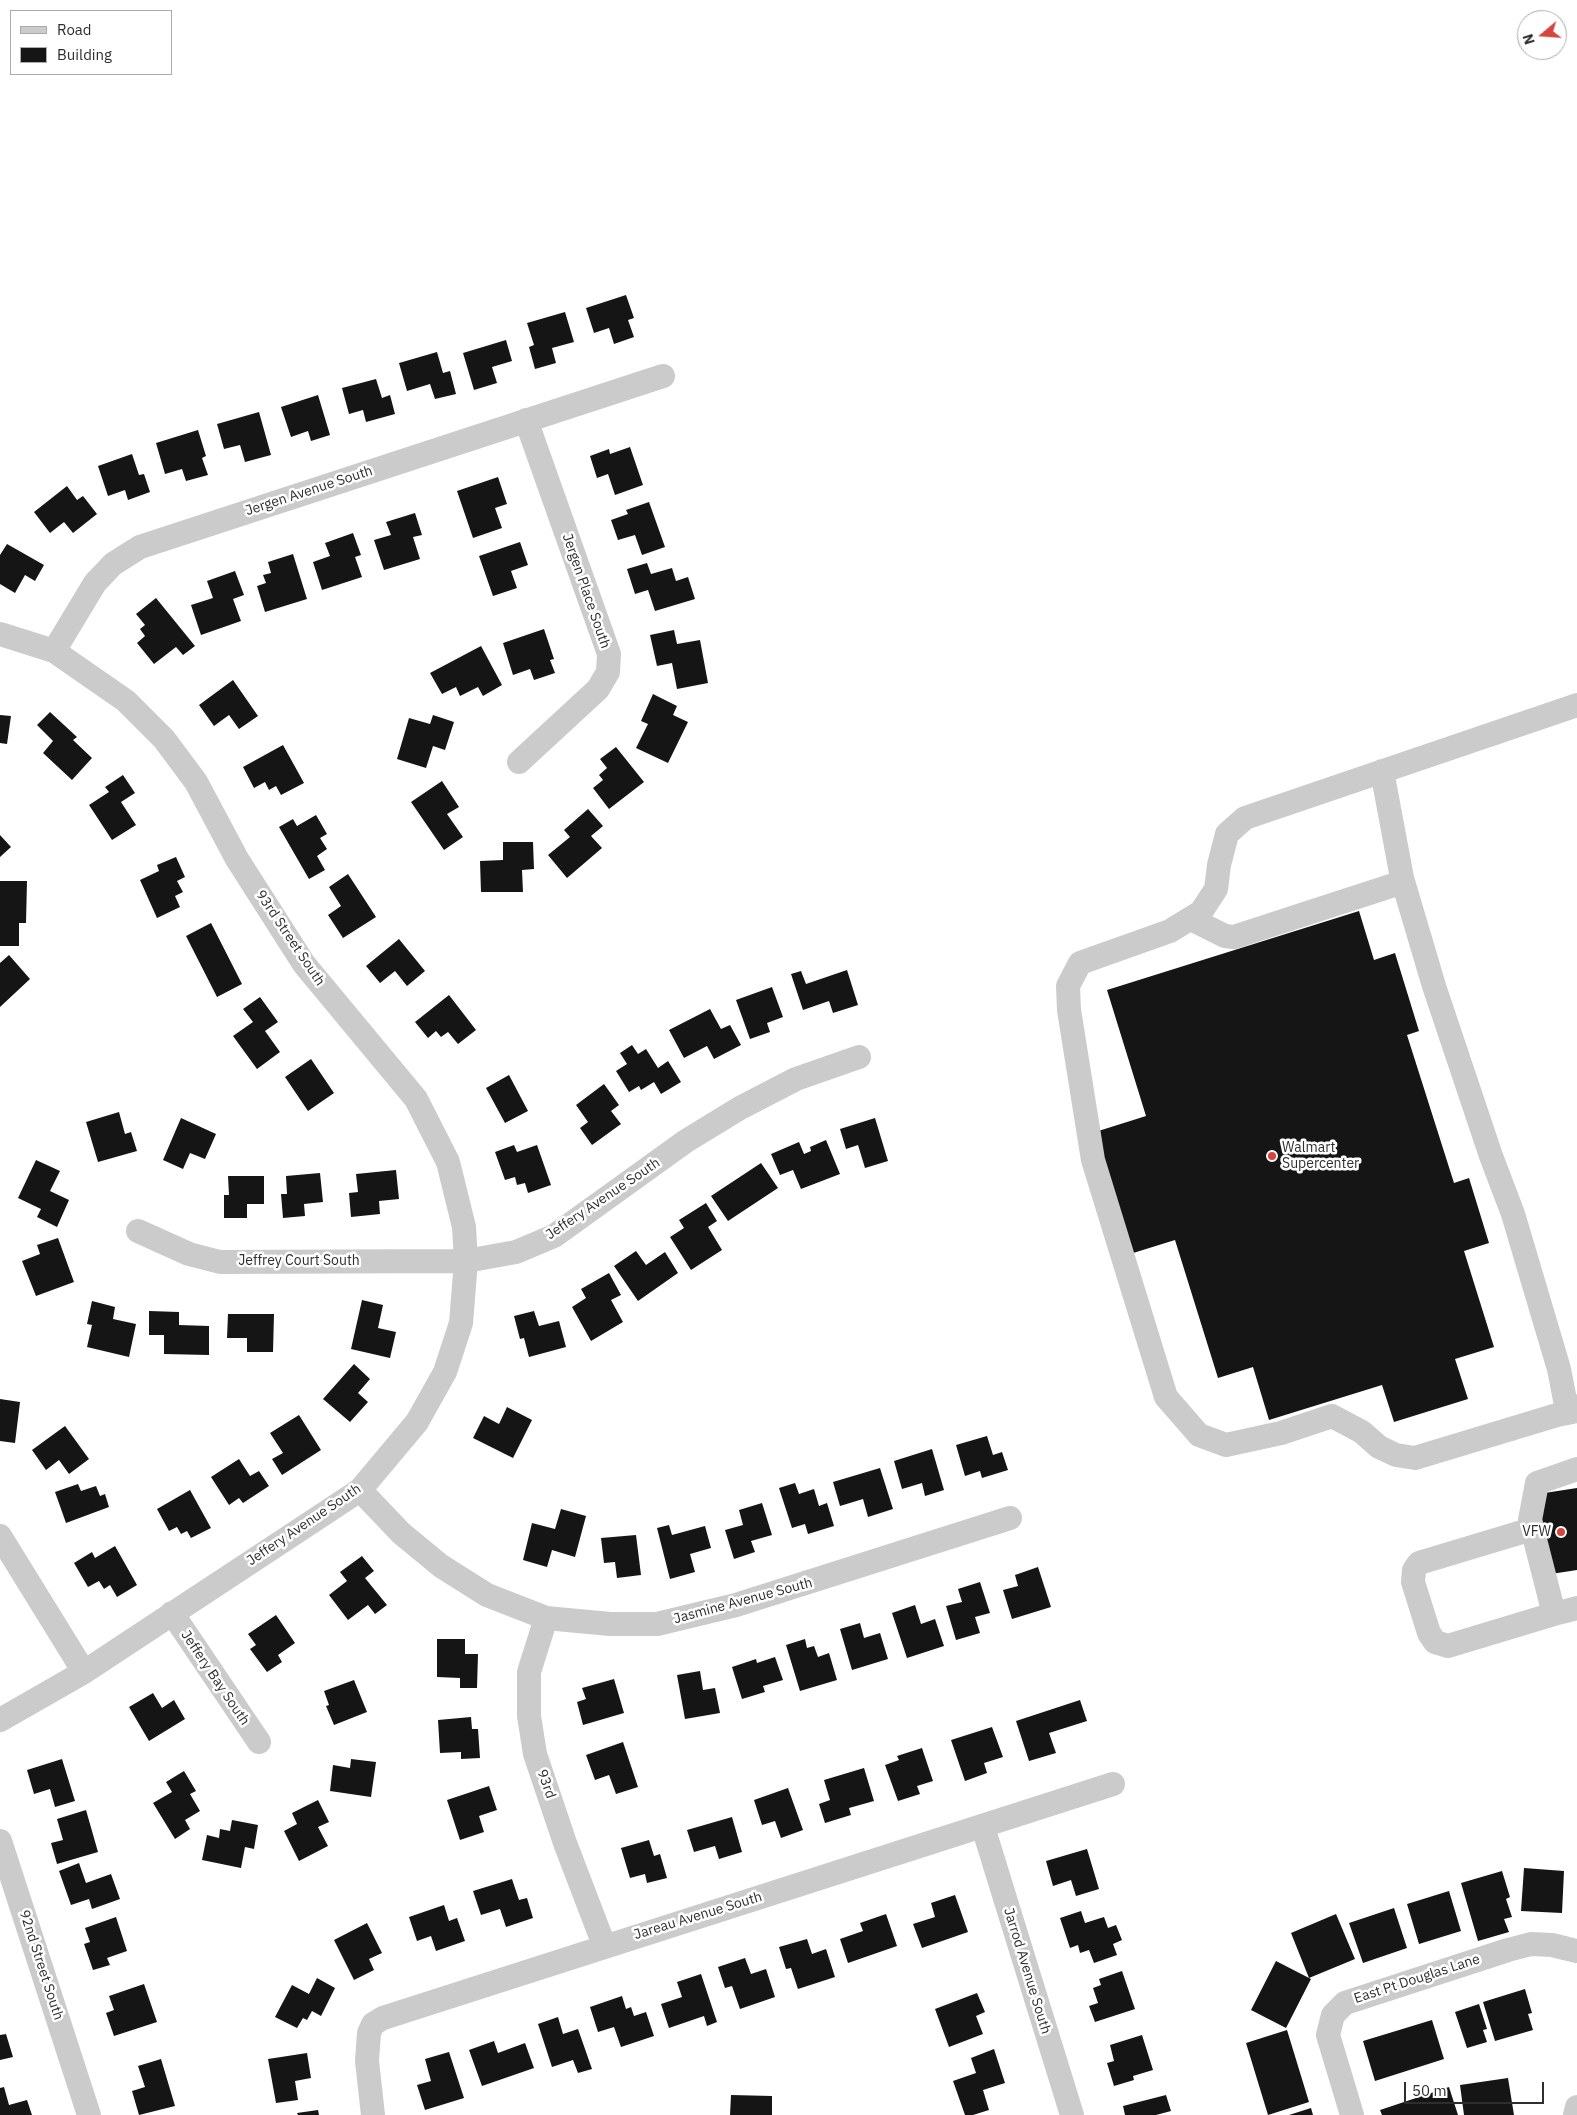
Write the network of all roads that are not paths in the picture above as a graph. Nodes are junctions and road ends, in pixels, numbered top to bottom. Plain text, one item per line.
1 (663, 376) dead end
2 (526, 420) junction
3 (0, 634) edge
4 (54, 651) junction
5 (1577, 706) edge
6 (519, 762) dead end
7 (1382, 771) junction
8 (1403, 882) junction
9 (1191, 919) junction
10 (859, 1057) dead end
11 (138, 1231) dead end
12 (466, 1261) junction
13 (1568, 1366) edge
14 (1577, 1411) edge
15 (1577, 1469) edge
16 (360, 1490) junction
17 (1010, 1518) dead end
18 (1532, 1529) junction
19 (0, 1536) edge
20 (1577, 1608) edge
21 (172, 1613) junction
22 (1554, 1614) junction
23 (546, 1618) junction
24 (84, 1672) junction
25 (0, 1720) edge
26 (259, 1742) dead end
27 (1113, 1784) dead end
28 (983, 1827) junction
29 (0, 1841) edge
30 (604, 1945) junction
31 (1577, 1951) edge
32 (1577, 2107) edge
33 (89, 2115) edge
34 (373, 2115) edge
35 (1072, 2115) edge
36 (1352, 2115) edge
37 (1575, 2115) edge

1 - 2 street, Jergen Avenue South
2 - 4 street, Jergen Avenue South
2 - 6 street, Jergen Place South
3 - 4 street
4 - 12 street, 93rd Street South
5 - 7 street
7 - 8 street
7 - 9 street
8 - 9 street
8 - 13 street
9 - 14 street
10 - 12 street, Jeffery Avenue South
11 - 12 street, Jeffrey Court South
12 - 16 street, Jeffery Avenue South
13 - 14 street
15 - 18 street
16 - 21 street, Jeffery Avenue South
16 - 23 street, Jasmine Avenue South
17 - 23 street, Jasmine Avenue South
18 - 22 street
18 - 22 street
19 - 24 street
20 - 22 street
21 - 24 street, Jeffery Avenue South
21 - 26 street, Jeffery Bay South
23 - 30 street, 93rd
24 - 25 street, Jeffery Avenue South
27 - 28 street, Jareau Avenue South
28 - 30 street, Jareau Avenue South
28 - 35 street, Jarrod Avenue South
29 - 33 street, 92nd Street South
30 - 34 street, Jareau Avenue South
31 - 36 street, East Pt Douglas Lane
32 - 37 street

